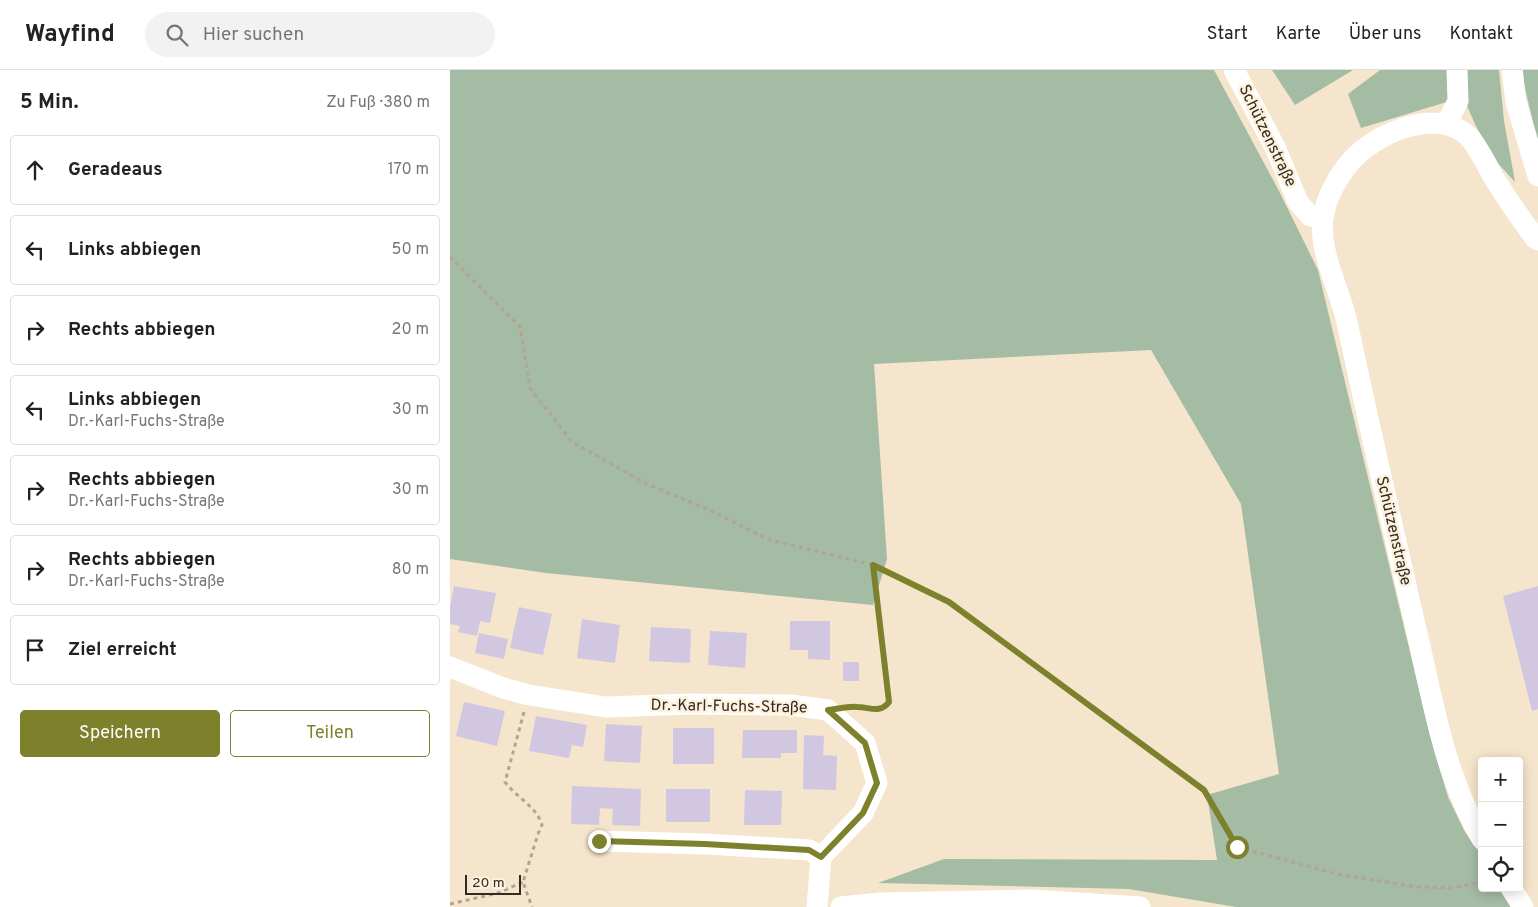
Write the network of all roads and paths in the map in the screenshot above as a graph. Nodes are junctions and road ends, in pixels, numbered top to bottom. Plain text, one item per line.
1 (1234, 70) edge
2 (1457, 70) edge
3 (1512, 70) edge
4 (1448, 123) junction
5 (1538, 176) edge
6 (1323, 217) junction
7 (1538, 240) edge
8 (450, 257) edge
9 (873, 565) junction
10 (450, 667) edge
11 (529, 695) junction
12 (828, 710) junction
13 (1478, 831) edge
14 (599, 841) dead end
15 (821, 857) junction
16 (523, 882) junction
17 (1478, 883) edge
18 (1514, 892) edge
19 (450, 904) edge
20 (532, 907) edge
21 (817, 907) edge
22 (841, 907) edge
23 (1140, 907) edge
24 (1523, 907) edge

1 - 6 street, Schützenstraße
2 - 4 street
3 - 5 street
4 - 6 street, Schützenstraße
4 - 7 street
6 - 13 street, Schützenstraße
8 - 9 path
9 - 12 path
9 - 17 path
10 - 11 street, Dr.-Karl-Fuchs-Straße
11 - 12 street, Dr.-Karl-Fuchs-Straße
11 - 16 path
12 - 15 street, Dr.-Karl-Fuchs-Straße
14 - 15 street
15 - 21 street
16 - 19 path
16 - 20 path
18 - 24 street
22 - 23 street

